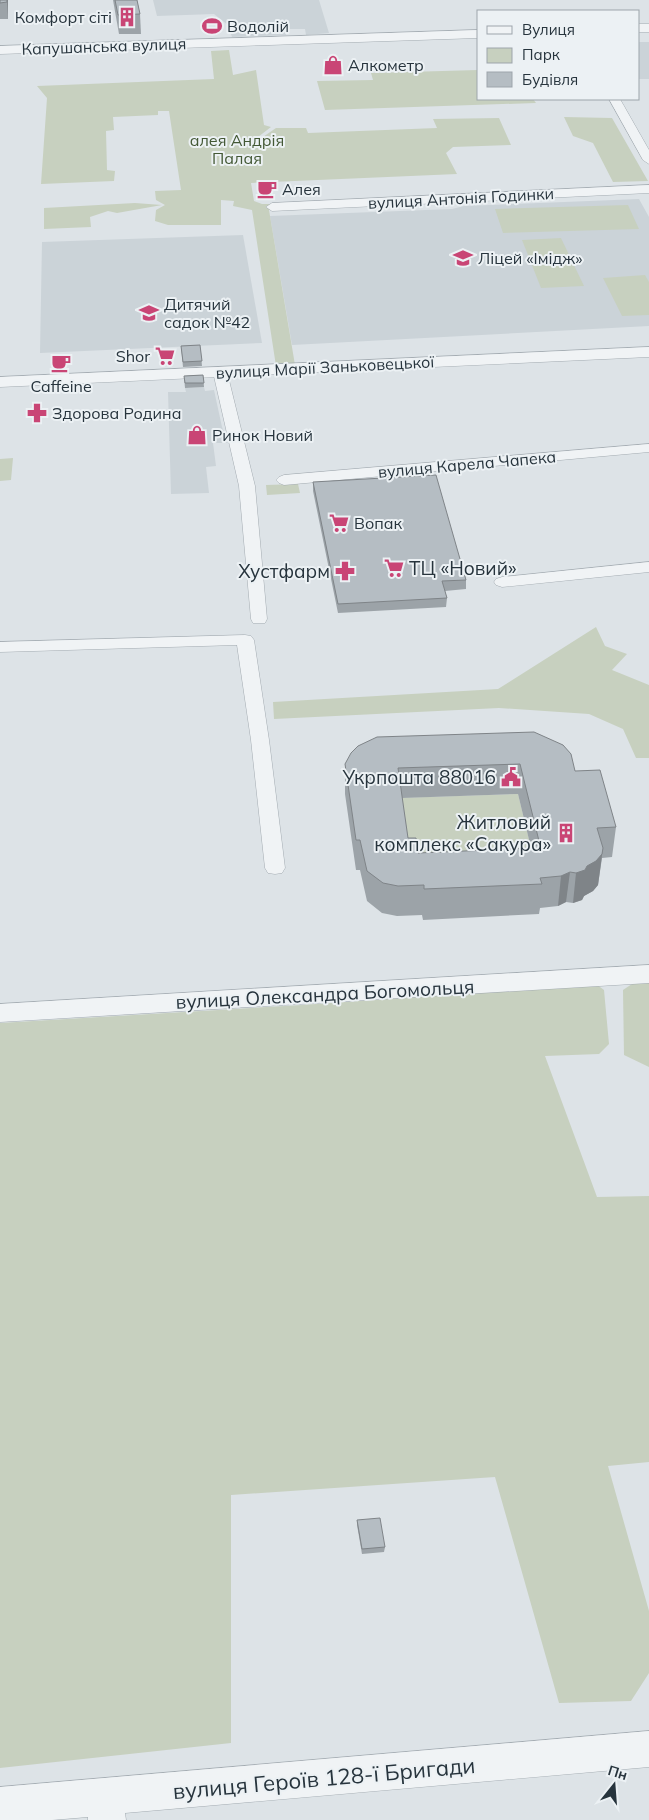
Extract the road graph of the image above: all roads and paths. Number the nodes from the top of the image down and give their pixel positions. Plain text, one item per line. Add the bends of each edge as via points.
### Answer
1 (477, 34) edge
2 (0, 50) edge
3 (615, 100) edge
4 (649, 160) edge
5 (649, 189) edge
6 (272, 206) dead end
7 (649, 352) edge
8 (220, 372) junction
9 (0, 382) edge
10 (649, 448) edge
11 (284, 480) dead end
12 (649, 567) edge
13 (502, 582) dead end
14 (259, 619) dead end
15 (0, 647) edge
16 (275, 868) dead end
17 (649, 974) edge
18 (0, 1013) edge
19 (649, 1749) edge
20 (0, 1806) edge
21 (106, 1808) edge

1 - 2 street, Капушанська вулиця
3 - 4 street
5 - 6 street, вулиця Антонія Годинки
7 - 8 street, вулиця Марії Заньковецької
8 - 9 street, вулиця Марії Заньковецької
8 - 14 street via 247,486
10 - 11 street, вулиця Карела Чапека
12 - 13 street
15 - 16 street via 245,640
17 - 18 street, вулиця Олександра Богомольця
19 - 21 street, вулиця Героїв 128-ї Бригади
20 - 21 street, вулиця Героїв 128-ї Бригади

